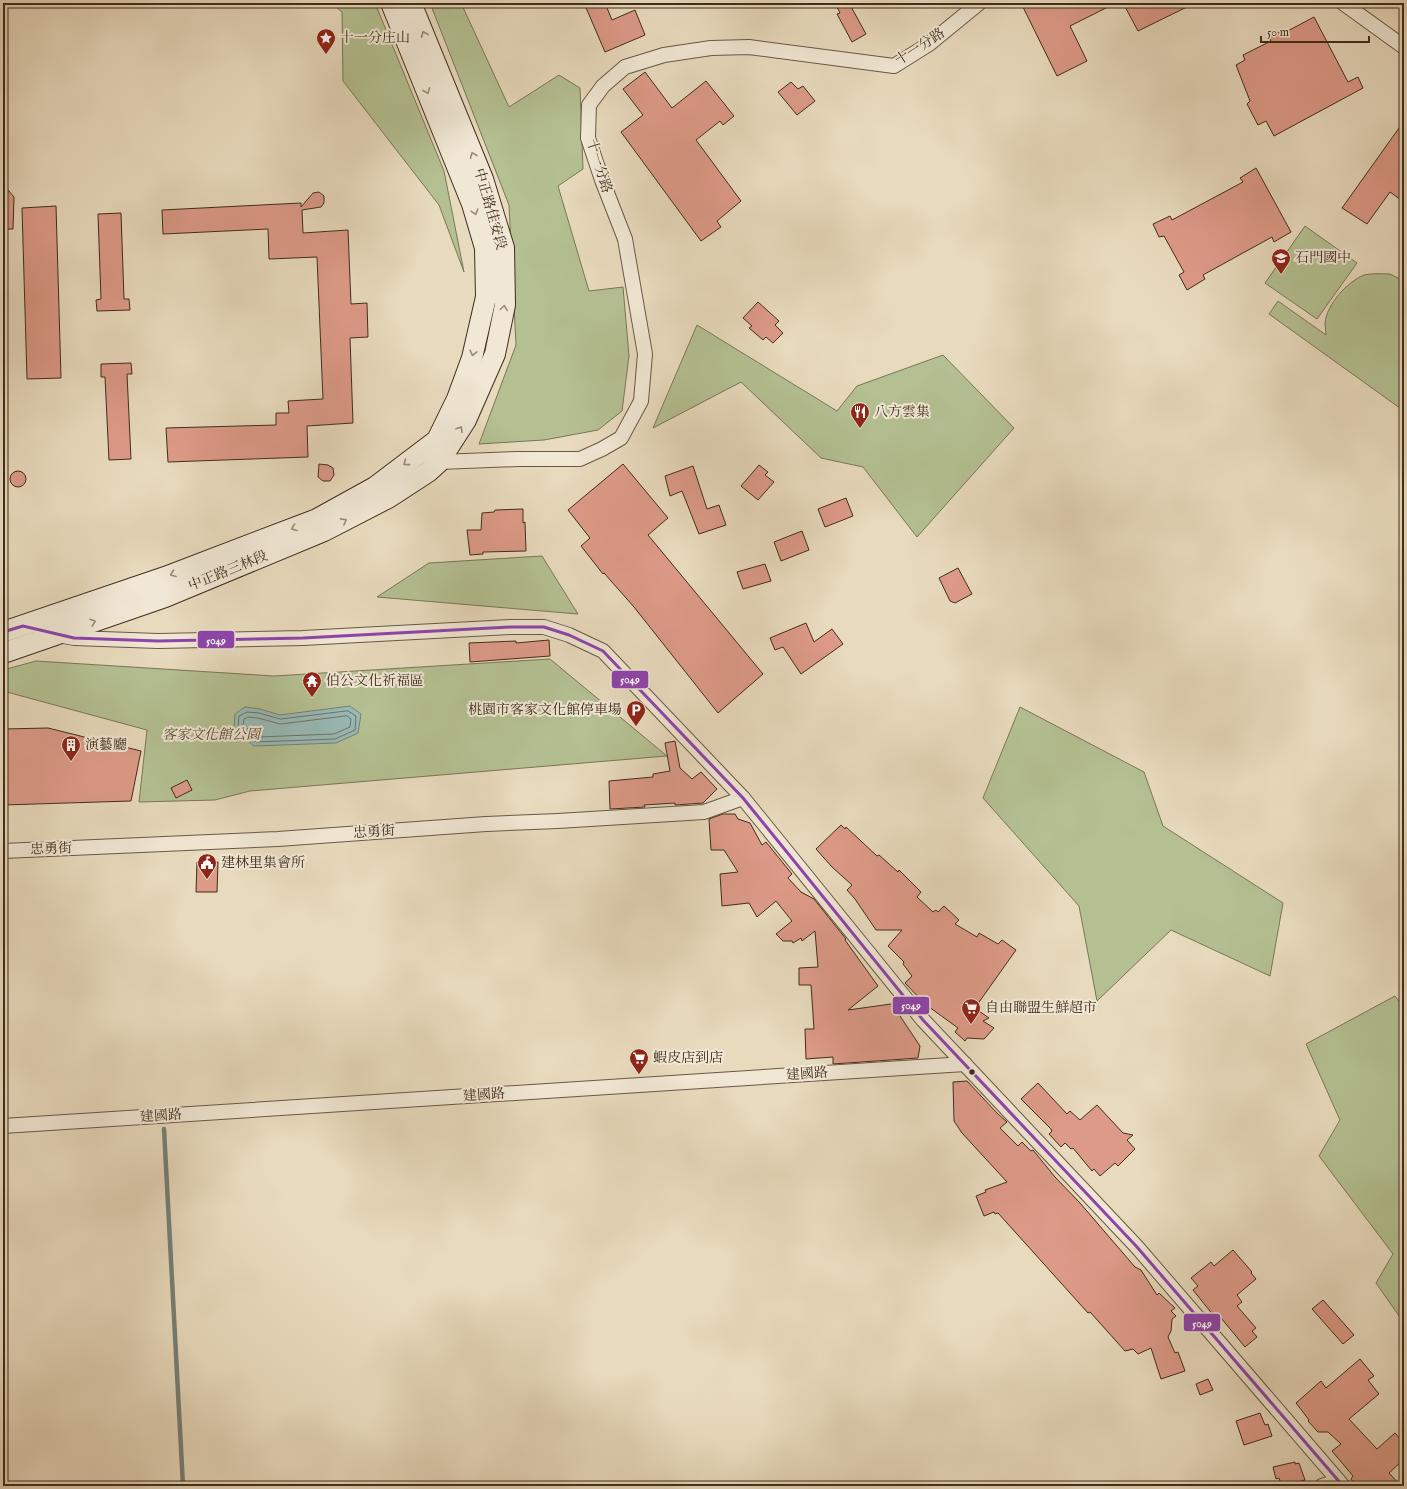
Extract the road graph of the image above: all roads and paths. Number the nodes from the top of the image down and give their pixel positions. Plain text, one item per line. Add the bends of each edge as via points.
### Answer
1 (391, 3) edge
2 (411, 3) edge
3 (979, 3) edge
4 (1343, 3) edge
5 (1404, 47) edge
6 (437, 440) joint
7 (439, 462) junction
8 (23, 626) junction
9 (3, 632) edge
10 (57, 635) junction
11 (3, 653) edge
12 (743, 798) junction
13 (3, 851) edge
14 (965, 1064) junction
15 (3, 1126) edge
16 (1340, 1484) edge
17 (1322, 1486) edge

1 -> 6 main road, 中正路佳安段 via 472,204 485,248 486,297 472,358 457,399
7 -> 2 main road, 中正路佳安段 via 466,420 495,354 505,305 504,248 483,179
3 - 7 street, 十一分路 via 929,44 894,66 749,47 711,48 664,55 625,68 603,86 589,105 588,138 625,239 645,354 641,401 621,438 580,459
4 - 5 street
6 -> 8 main road, 中正路三林段 via 375,487 317,519 165,577
10 -> 7 main road, 中正路三林段 via 165,597 324,531 388,498
8 - 9 main road, 中正路三林段
8 - 10 street
10 - 11 main road, 中正路三林段
10 - 12 street via 158,641 304,638 544,627 603,650
12 - 13 street, 忠勇街 via 704,812 278,839
12 - 14 street via 924,1020
14 - 15 street, 建國路
14 - 16 street via 1137,1247
16 - 17 street

